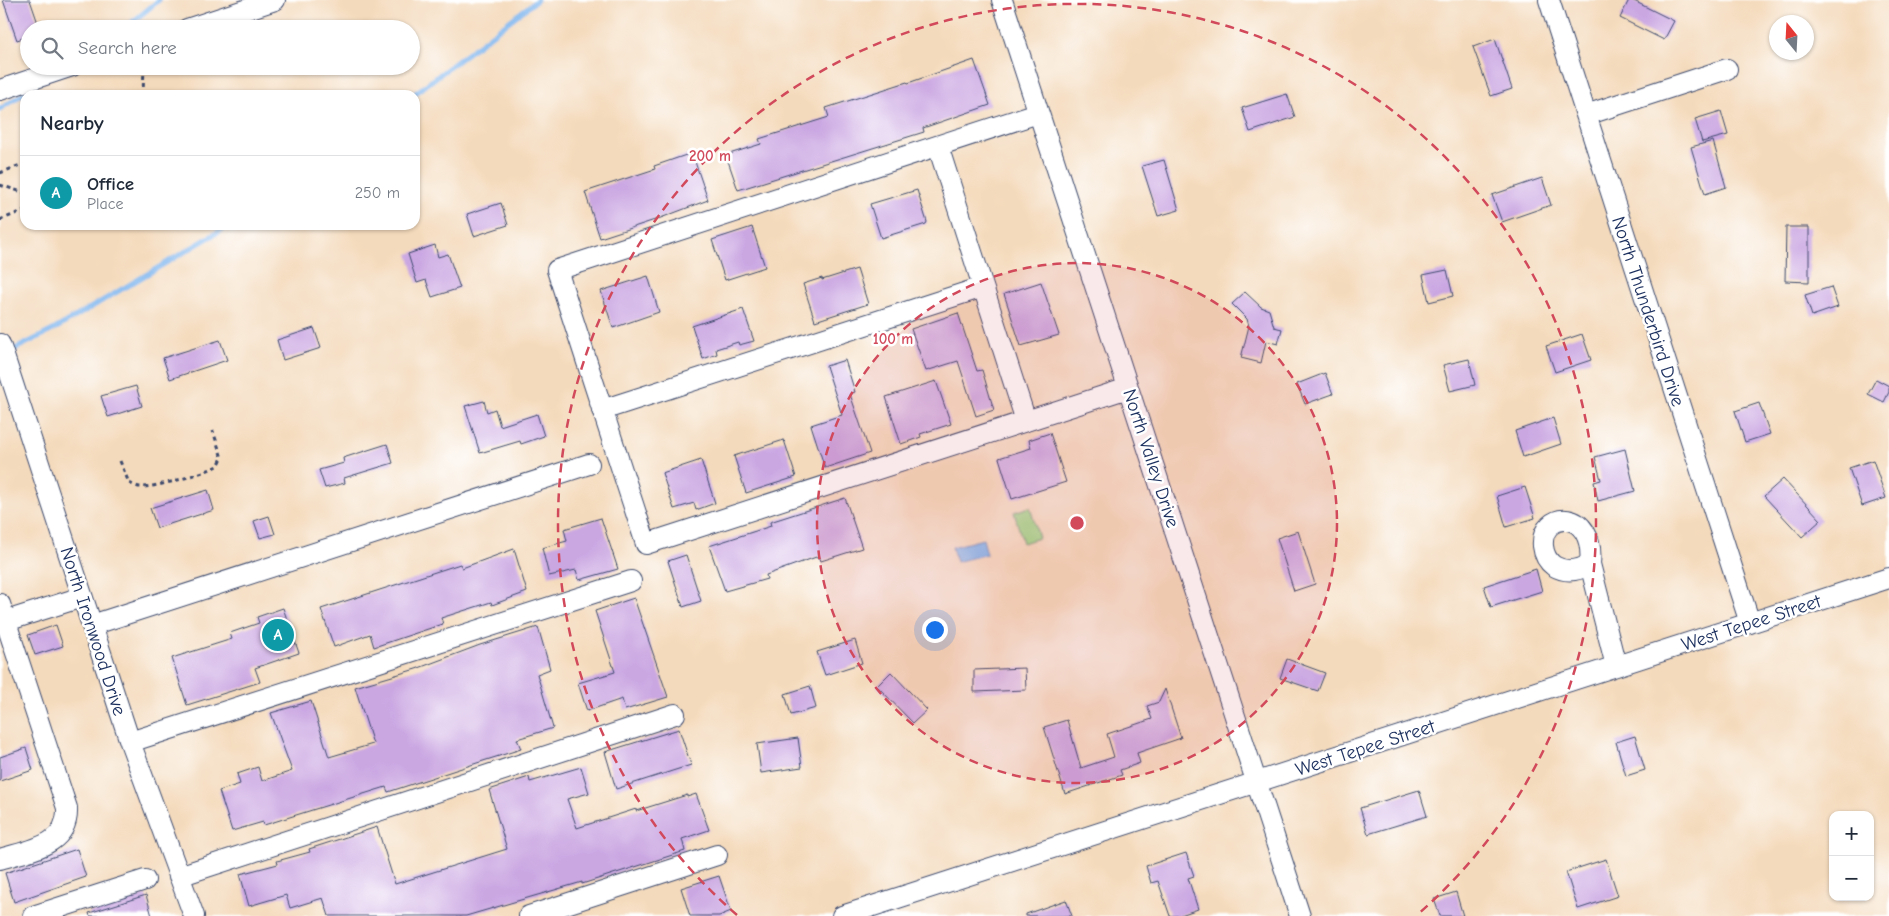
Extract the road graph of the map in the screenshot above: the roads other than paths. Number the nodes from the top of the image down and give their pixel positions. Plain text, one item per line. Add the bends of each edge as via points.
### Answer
1 (275, 0) edge
2 (1002, 0) edge
3 (1548, 0) edge
4 (214, 20) edge
5 (1727, 69) dead end
6 (45, 75) edge
7 (0, 90) edge
8 (1038, 113) junction
9 (1586, 115) junction
10 (938, 146) junction
11 (983, 287) junction
12 (0, 344) edge
13 (1128, 388) junction
14 (602, 410) junction
15 (1026, 421) junction
16 (589, 464) dead end
17 (1590, 564) dead end
18 (1889, 578) edge
19 (631, 581) dead end
20 (82, 596) junction
21 (2, 616) edge
22 (1750, 623) junction
23 (92, 625) junction
24 (1616, 666) junction
25 (675, 714) dead end
26 (130, 742) junction
27 (1257, 782) junction
28 (718, 855) dead end
29 (0, 859) edge
30 (179, 876) junction
31 (145, 880) dead end
32 (33, 916) edge
33 (194, 916) edge
34 (529, 916) edge
35 (842, 916) edge
36 (1300, 916) edge

1 - 4 street
2 - 8 street, North Valley Drive
3 - 9 street, North Thunderbird Drive
5 - 9 street
6 - 7 street
8 - 10 street
8 - 13 street, North Valley Drive
9 - 22 street, North Thunderbird Drive
10 - 11 street
10 - 14 street via 557,270
11 - 14 street
11 - 15 street
12 - 20 street, North Ironwood Drive
13 - 15 street
13 - 27 street, North Valley Drive
14 - 15 street via 646,544
16 - 23 street
17 - 24 street
18 - 22 street, West Tepee Street
19 - 26 street
20 - 21 street
20 - 23 street, North Ironwood Drive
21 - 29 street via 67,808 67,818 64,828 47,844
22 - 24 street, West Tepee Street
23 - 26 street, North Ironwood Drive
24 - 27 street, West Tepee Street
25 - 30 street
26 - 30 street, North Ironwood Drive
27 - 35 street, West Tepee Street
27 - 36 street, North Valley Drive
28 - 34 street
30 - 33 street, North Ironwood Drive
31 - 32 street

